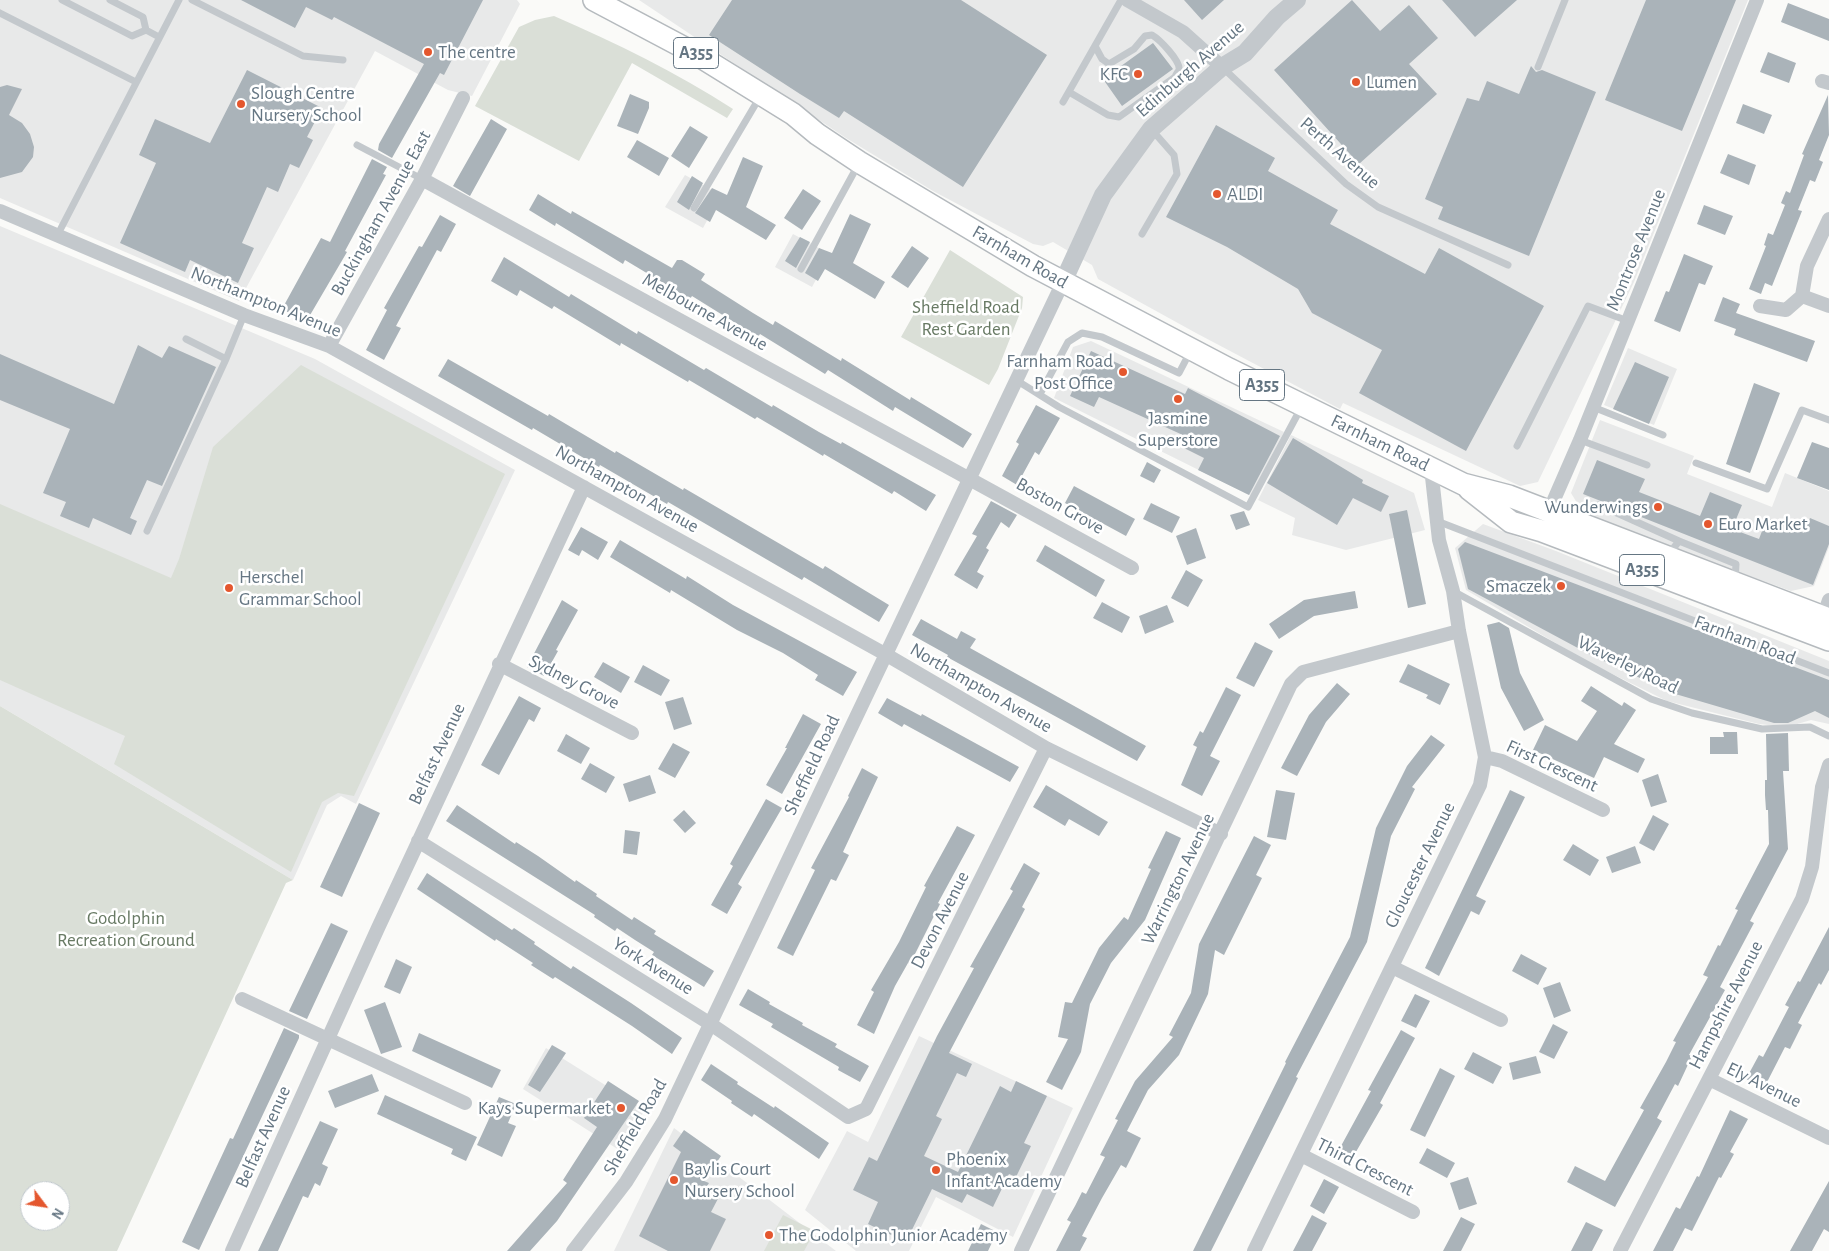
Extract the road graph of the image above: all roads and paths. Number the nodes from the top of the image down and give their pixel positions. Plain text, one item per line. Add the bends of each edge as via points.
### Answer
1 (62, 0) edge
2 (110, 0) edge
3 (179, 0) edge
4 (192, 0) edge
5 (594, 0) edge
6 (1121, 0) edge
7 (1127, 0) edge
8 (1297, 0) edge
9 (1565, 0) edge
10 (1757, 0) edge
11 (0, 13) edge
12 (146, 30) junction
13 (159, 37) junction
14 (1095, 46) junction
15 (343, 60) dead end
16 (1222, 67) junction
17 (1538, 67) dead end
18 (136, 82) junction
19 (1069, 92) junction
20 (761, 95) junction
21 (463, 98) dead end
22 (1063, 102) dead end
23 (1151, 129) junction
24 (357, 145) dead end
25 (860, 162) junction
26 (422, 180) junction
27 (694, 208) dead end
28 (0, 211) edge
29 (1829, 219) edge
30 (1142, 234) dead end
31 (57, 236) junction
32 (1826, 236) edge
33 (1508, 265) dead end
34 (801, 269) dead end
35 (1063, 282) junction
36 (1802, 296) junction
37 (1760, 306) dead end
38 (1829, 306) edge
39 (244, 315) junction
40 (1628, 321) junction
41 (186, 340) dead end
42 (330, 346) junction
43 (1192, 350) junction
44 (226, 359) junction
45 (1015, 380) junction
46 (1040, 394) junction
47 (1302, 405) junction
48 (1593, 408) junction
49 (1829, 420) edge
50 (1663, 435) dead end
51 (1580, 440) junction
52 (1517, 446) dead end
53 (1696, 463) dead end
54 (1647, 465) dead end
55 (1431, 468) junction
56 (970, 478) junction
57 (584, 487) junction
58 (1599, 505) dead end
59 (1436, 521) junction
60 (1545, 522) junction
61 (147, 531) dead end
62 (1667, 562) junction
63 (1132, 568) dead end
64 (1454, 591) junction
65 (1825, 622) edge
66 (1459, 631) junction
67 (886, 654) junction
68 (499, 664) junction
69 (1829, 673) edge
70 (632, 732) dead end
71 (1829, 736) edge
72 (1046, 748) junction
73 (1485, 757) junction
74 (1829, 765) edge
75 (1603, 810) dead end
76 (1221, 834) junction
77 (418, 841) junction
78 (1392, 967) junction
79 (242, 998) dead end
80 (1501, 1020) dead end
81 (710, 1023) junction
82 (328, 1038) junction
83 (1709, 1079) junction
84 (465, 1103) dead end
85 (866, 1109) joint
86 (1829, 1138) edge
87 (1301, 1155) junction
88 (1413, 1212) dead end
89 (232, 1251) edge
90 (573, 1251) edge
91 (1021, 1251) edge
92 (1254, 1251) edge
93 (1620, 1251) edge

1 - 12 lane via 132,36
2 - 12 lane via 143,17
3 - 13 lane
4 - 15 lane via 303,56
5 - 20 main road, Farnham Road / A355 via 696,54
6 - 14 lane
7 - 16 street via 1183,32
8 - 16 street, Edinburgh Avenue via 1245,53
9 - 17 lane
10 - 40 street, Montrose Avenue
11 - 18 lane
12 - 13 lane
13 - 18 lane
14 - 19 lane
14 - 19 lane via 1109,64 1134,49 1145,36 1152,35 1160,39 1179,69 1175,77 1119,116 1108,115
16 - 23 street, Edinburgh Avenue
16 - 33 lane, Perth Avenue via 1346,184 1378,207
18 - 31 lane
19 - 22 lane
20 - 25 main road, Farnham Road / A355
20 - 27 lane
21 - 26 street, Buckingham Avenue East
23 - 30 lane via 1174,155 1177,174
23 - 35 street, Edinburgh Avenue via 1103,195
24 - 26 lane
25 - 34 lane
25 - 35 main road, Farnham Road / A355
26 - 42 street, Buckingham Avenue East
26 - 56 street, Melbourne Avenue
28 - 31 street, Northampton Avenue
29 - 32 street
31 - 39 street, Northampton Avenue
32 - 36 street via 1807,266
35 - 43 main road, Farnham Road / A355
35 - 45 street, Sheffield Road
36 - 37 street via 1786,310
36 - 38 street
39 - 42 street, Northampton Avenue
39 - 44 lane
40 - 48 street, Montrose Avenue
40 - 52 lane via 1588,306
41 - 44 lane
42 - 57 street, Northampton Avenue
43 - 46 lane via 1179,372 1102,337 1082,333 1068,342
43 - 47 main road, Farnham Road / A355
44 - 61 lane
45 - 46 lane
45 - 56 street, Sheffield Road
46 - 47 lane via 1248,507
47 - 55 main road, Farnham Road / A355
48 - 50 lane
48 - 51 street, Montrose Avenue
49 - 53 lane via 1802,410 1767,489
51 - 54 lane
51 - 60 street, Montrose Avenue
55 - 59 street, Gloucester Avenue
55 - 60 main road, Farnham Road / A355 via 1463,484 1509,496
56 - 63 street, Boston Grove
56 - 67 street, Sheffield Road
57 - 67 street, Northampton Avenue
57 - 68 street, Belfast Avenue
58 - 62 lane, Farnham Road
59 - 64 street, Gloucester Avenue
59 - 69 lane, Farnham Road / A355
60 - 62 main road, Farnham Road / A355
62 - 65 main road, Farnham Road / A355
62 - 65 main road, Farnham Road / A355 via 1735,582
64 - 66 street, Gloucester Avenue
64 - 71 lane, Waverley Road via 1651,698 1692,713 1762,729 1810,727
66 - 73 street, Gloucester Avenue
66 - 76 street, Warrington Avenue via 1303,672 1290,684
67 - 72 street, Northampton Avenue
67 - 81 street, Sheffield Road
68 - 70 street, Sydney Grove
68 - 77 street, Belfast Avenue
72 - 76 street, Northampton Avenue
72 - 85 street, Devon Avenue
73 - 75 street, First Crescent via 1502,761
73 - 78 street, Gloucester Avenue via 1480,785
74 - 83 street, Hampshire Avenue via 1822,787 1812,866 1802,899
76 - 91 street, Warrington Avenue
77 - 81 street, York Avenue
77 - 82 street, Belfast Avenue
78 - 80 street
78 - 87 street, Gloucester Avenue
79 - 82 street
81 - 85 street, York Avenue via 848,1116
81 - 90 street, Sheffield Road via 665,1118 626,1182
82 - 84 street
82 - 89 street, Belfast Avenue
83 - 86 street, Ely Avenue
83 - 93 street, Hampshire Avenue
87 - 88 street, Third Crescent
87 - 92 street, Gloucester Avenue

